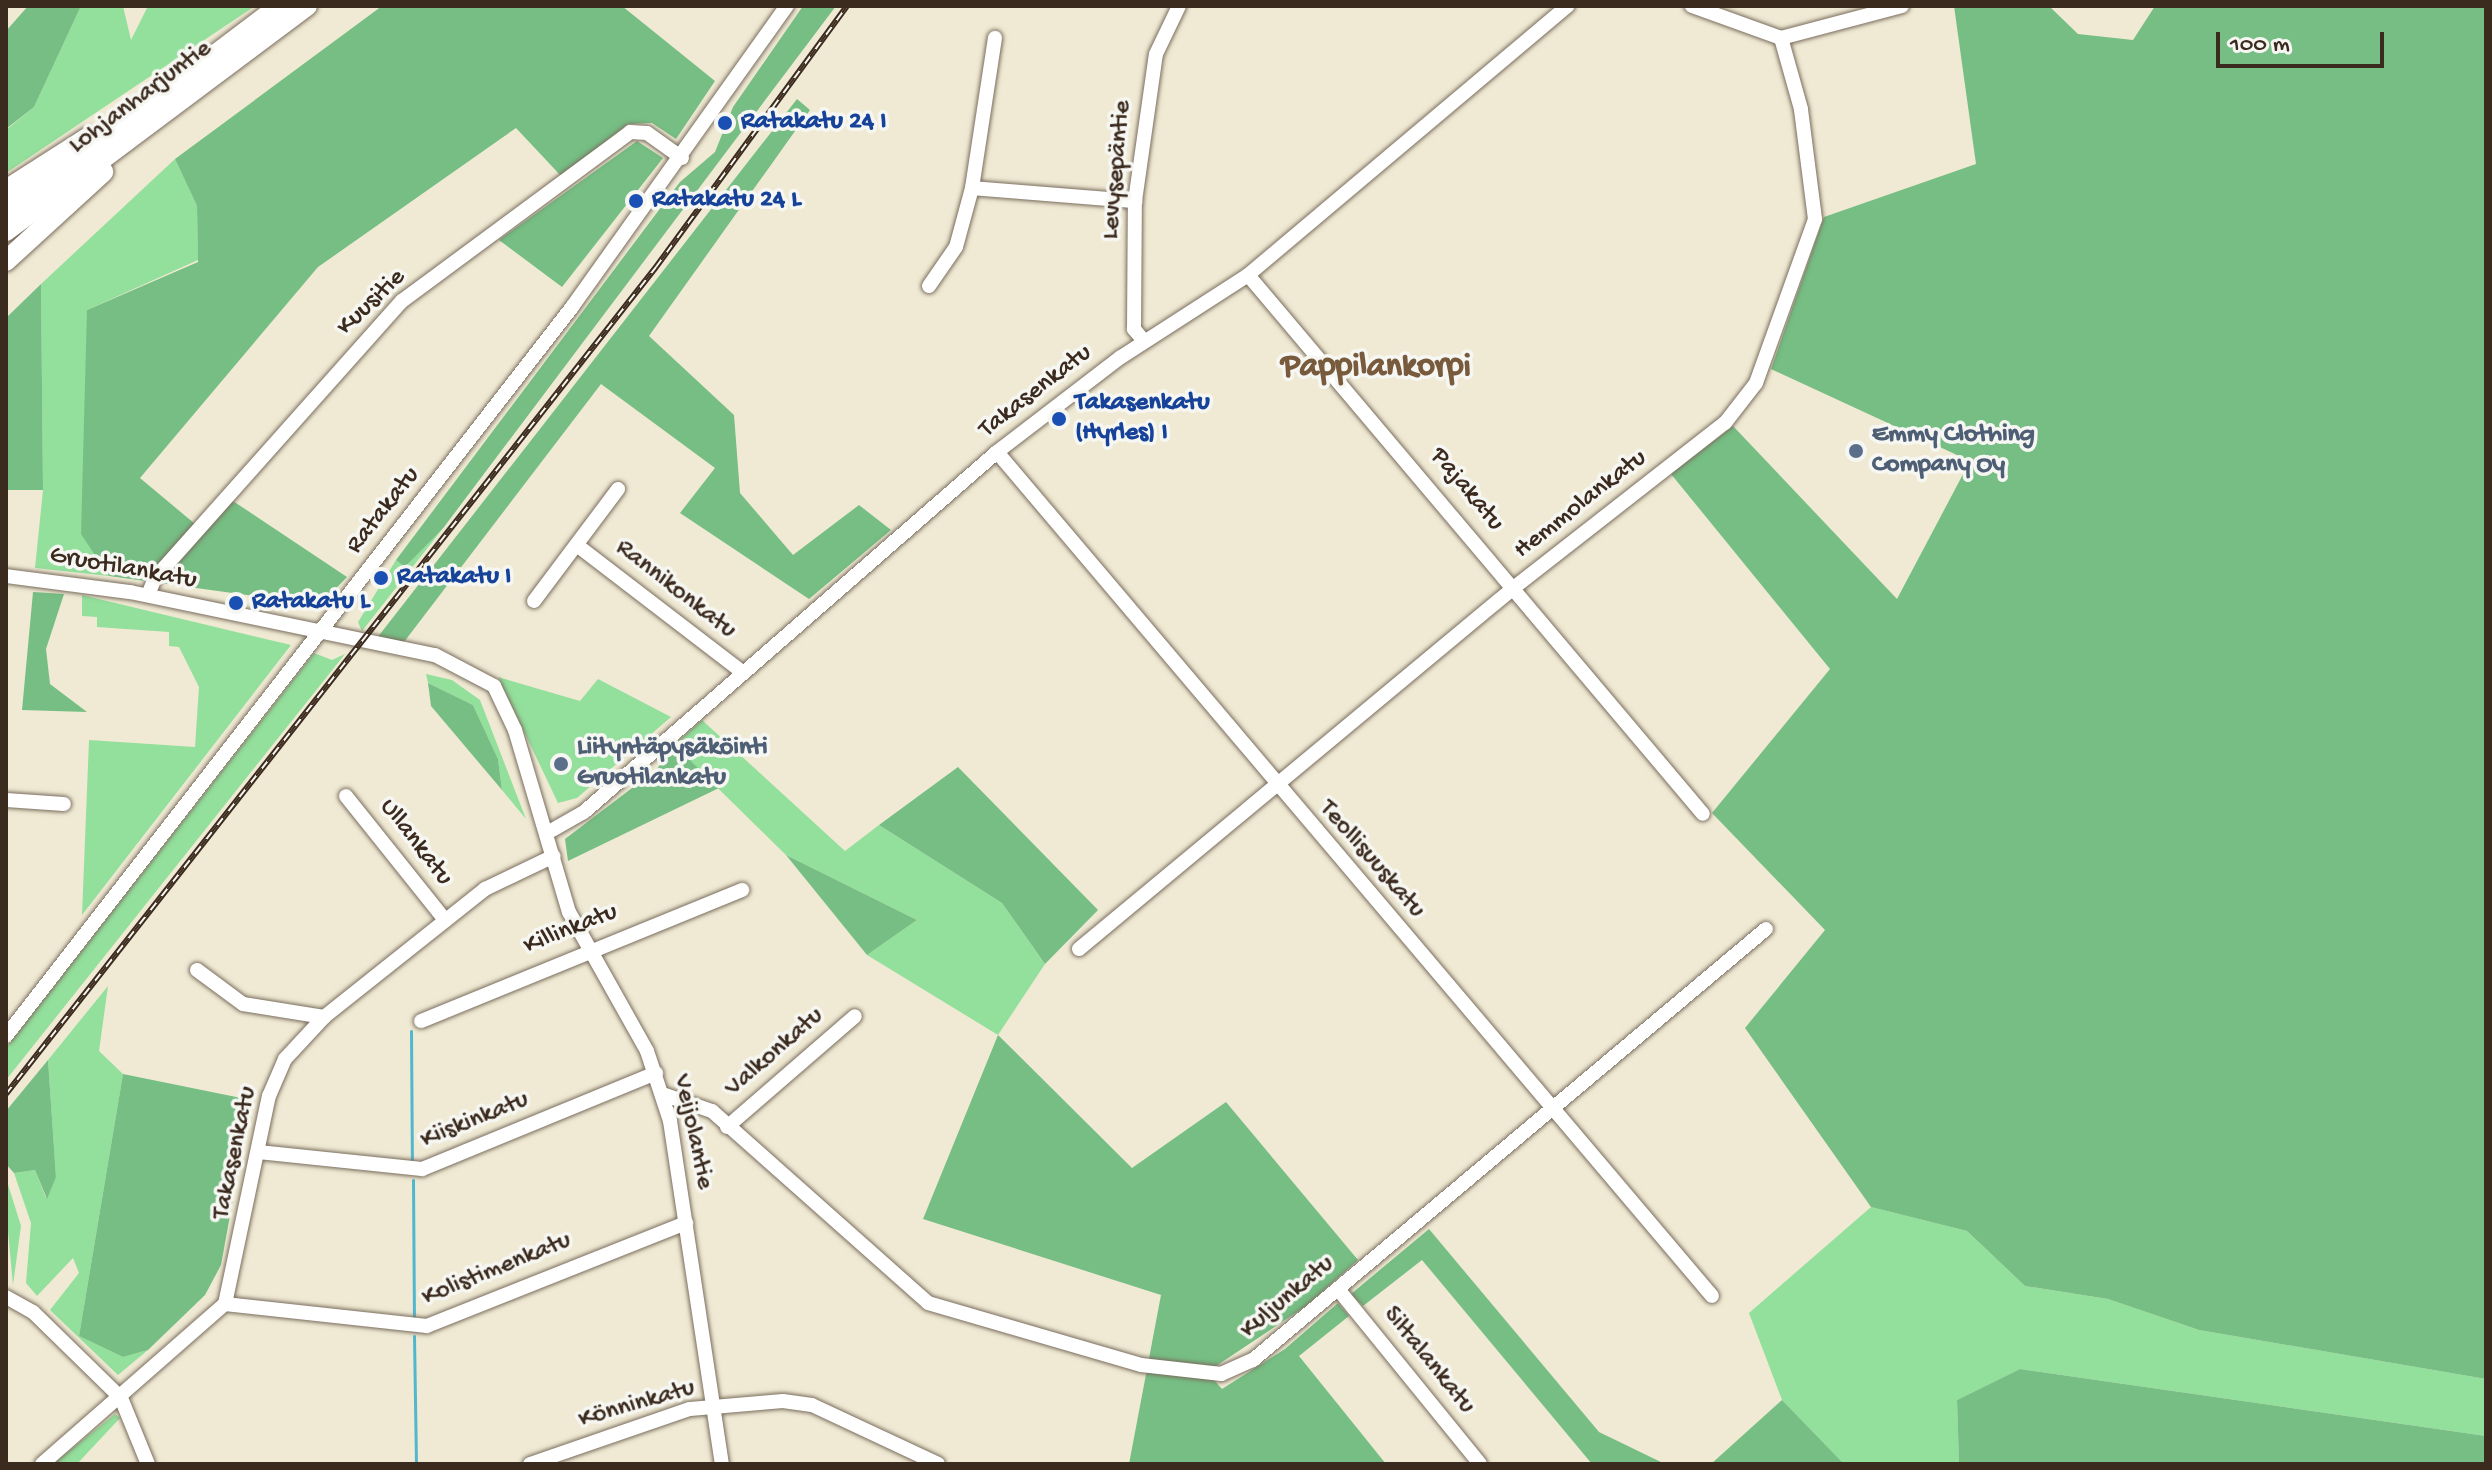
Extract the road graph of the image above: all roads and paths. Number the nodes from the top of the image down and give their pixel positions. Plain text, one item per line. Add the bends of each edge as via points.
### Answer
1 (280, 6) edge
2 (307, 6) edge
3 (787, 6) edge
4 (1568, 6) edge
5 (1692, 6) edge
6 (1902, 6) edge
7 (1174, 7) edge
8 (995, 38) dead end
9 (1781, 38) junction
10 (170, 98) junction
11 (682, 158) junction
12 (972, 188) junction
13 (6, 190) edge
14 (1135, 201) junction
15 (6, 213) edge
16 (6, 231) edge
17 (6, 261) edge
18 (1248, 275) junction
19 (929, 286) dead end
20 (1144, 341) junction
21 (997, 452) junction
22 (618, 489) dead end
23 (578, 546) junction
24 (6, 576) edge
25 (1516, 586) junction
26 (148, 595) junction
27 (534, 601) dead end
28 (320, 632) junction
29 (742, 672) junction
30 (1273, 784) junction
31 (346, 796) dead end
32 (6, 800) edge
33 (64, 804) dead end
34 (1703, 814) dead end
35 (547, 833) junction
36 (554, 856) junction
37 (742, 890) dead end
38 (445, 920) junction
39 (1766, 929) dead end
40 (585, 949) junction
41 (1079, 949) dead end
42 (197, 970) dead end
43 (855, 1016) dead end
44 (324, 1017) junction
45 (421, 1021) dead end
46 (6, 1036) edge
47 (656, 1073) junction
48 (662, 1094) junction
49 (1547, 1108) junction
50 (727, 1127) junction
51 (258, 1152) junction
52 (686, 1223) junction
53 (1338, 1289) junction
54 (1712, 1296) dead end
55 (13, 1299) edge
56 (225, 1304) junction
57 (121, 1398) junction
58 (715, 1408) junction
59 (42, 1464) edge
60 (148, 1464) edge
61 (530, 1464) edge
62 (722, 1464) edge
63 (938, 1464) edge
64 (1480, 1464) edge

1 - 10 highway, Lohjanharjuntie
2 - 10 highway, Lohjanharjuntie
3 - 11 street, Ratakatu
4 - 18 street, Takasenkatu
5 - 9 street
6 - 9 street
7 - 14 street, Levysepäntie via 1156,54
8 - 12 street
9 - 25 street, Hemmolankatu via 1801,109 1815,219 1756,383 1725,423
10 - 13 highway
10 - 15 highway, Lohjanharjuntie
10 - 16 highway, Lohjanharjuntie
10 - 17 highway
11 - 26 street, Kuusitie via 647,133 630,132 402,301 155,578
11 - 28 street, Ratakatu
12 - 14 street
12 - 19 street via 956,247
14 - 20 street, Levysepäntie via 1134,329
18 - 20 street, Takasenkatu via 1192,317
18 - 25 street, Pajakatu
20 - 21 street, Takasenkatu
21 - 29 street, Takasenkatu
21 - 30 street, Teollisuuskatu
22 - 23 street, Rannikonkatu
23 - 27 street, Rannikonkatu
23 - 29 street, Rannikonkatu
24 - 26 street, Gruotilankatu
25 - 30 street, Hemmolankatu
25 - 34 street, Pajakatu
26 - 28 street, Gruotilankatu
28 - 35 street, Gruotilankatu via 435,655 482,675 504,700
28 - 46 street, Ratakatu
29 - 35 street, Takasenkatu via 584,812
30 - 41 street, Hemmolankatu
30 - 49 street, Teollisuuskatu
31 - 38 street, Ullankatu
32 - 33 street
35 - 36 street, Veijolantie
36 - 38 street, Takasenkatu via 519,868
36 - 40 street, Veijolantie
37 - 40 street, Killinkatu
38 - 44 street, Takasenkatu
39 - 49 street, Kuljunkatu
40 - 45 street, Killinkatu
40 - 47 street, Veijolantie
42 - 44 street via 243,1004
43 - 50 street, Valkonkatu
44 - 51 street, Takasenkatu via 285,1059
47 - 48 street, Veijolantie
47 - 51 street, Kiiskinkatu via 422,1169
48 - 50 street, Kuljunkatu via 698,1101
48 - 52 street, Veijolantie
49 - 53 street, Kuljunkatu
49 - 54 street, Teollisuuskatu
50 - 53 street, Kuljunkatu via 928,1303 968,1320 1141,1365 1221,1374 1253,1360
51 - 56 street, Takasenkatu
52 - 56 street, Kolistimenkatu via 427,1326
52 - 58 street, Veijolantie
53 - 64 street, Siltalankatu
55 - 57 street
56 - 57 street
57 - 59 street
57 - 60 street
58 - 61 street, Könninkatu via 690,1409
58 - 62 street, Veijolantie
58 - 63 street, Könninkatu via 799,1401

